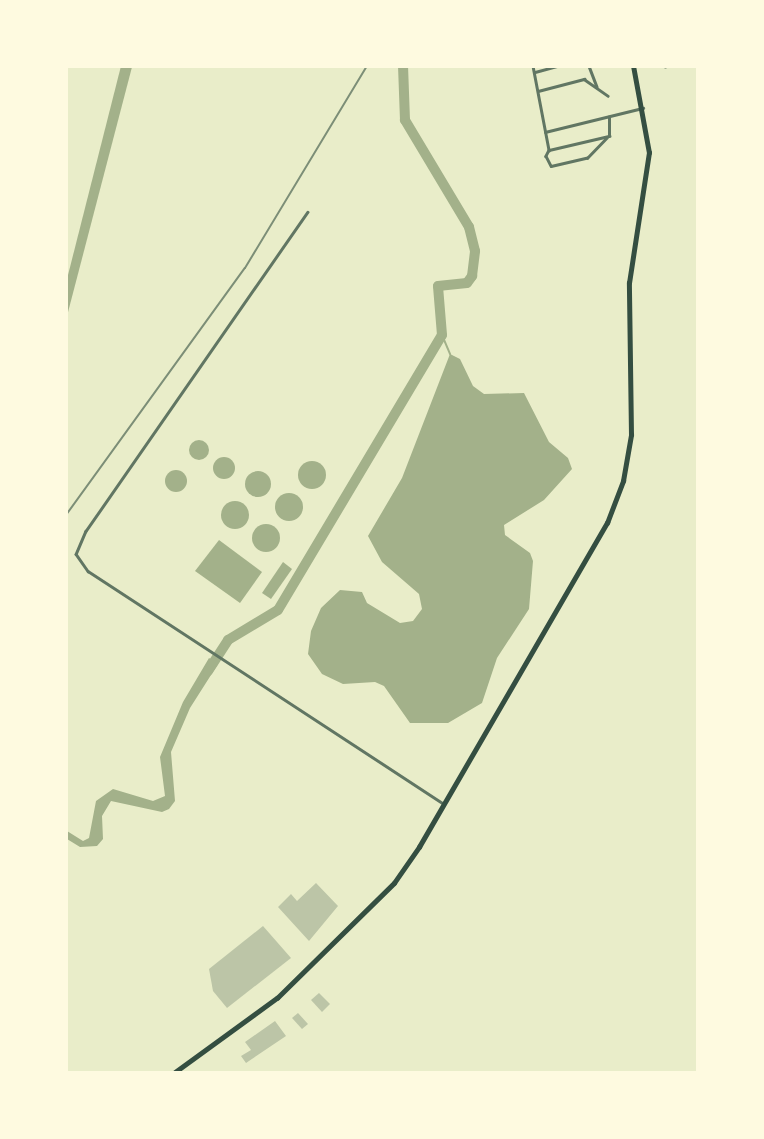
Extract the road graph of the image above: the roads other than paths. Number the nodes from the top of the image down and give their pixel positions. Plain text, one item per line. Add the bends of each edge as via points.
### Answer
1 (533, 66) edge
2 (558, 66) edge
3 (589, 66) edge
4 (633, 66) edge
5 (535, 72) junction
6 (598, 89) junction
7 (536, 91) junction
8 (608, 96) dead end
9 (643, 108) junction
10 (610, 117) junction
11 (545, 132) junction
12 (608, 136) junction
13 (550, 150) junction
14 (308, 212) dead end
15 (444, 804) junction
16 (175, 1073) edge

1 - 5 street
2 - 5 street
3 - 6 street
4 - 9 main road
5 - 7 street
6 - 7 street via 584,79
6 - 8 street
7 - 11 street
9 - 10 street
9 - 15 main road via 648,164 628,303 631,435 623,481 607,523
10 - 11 street
10 - 12 street
11 - 13 street
12 - 13 street
12 - 13 street via 587,158 551,166 546,156
14 - 15 street via 78,546 78,560
15 - 16 main road via 407,866 374,906 277,998

